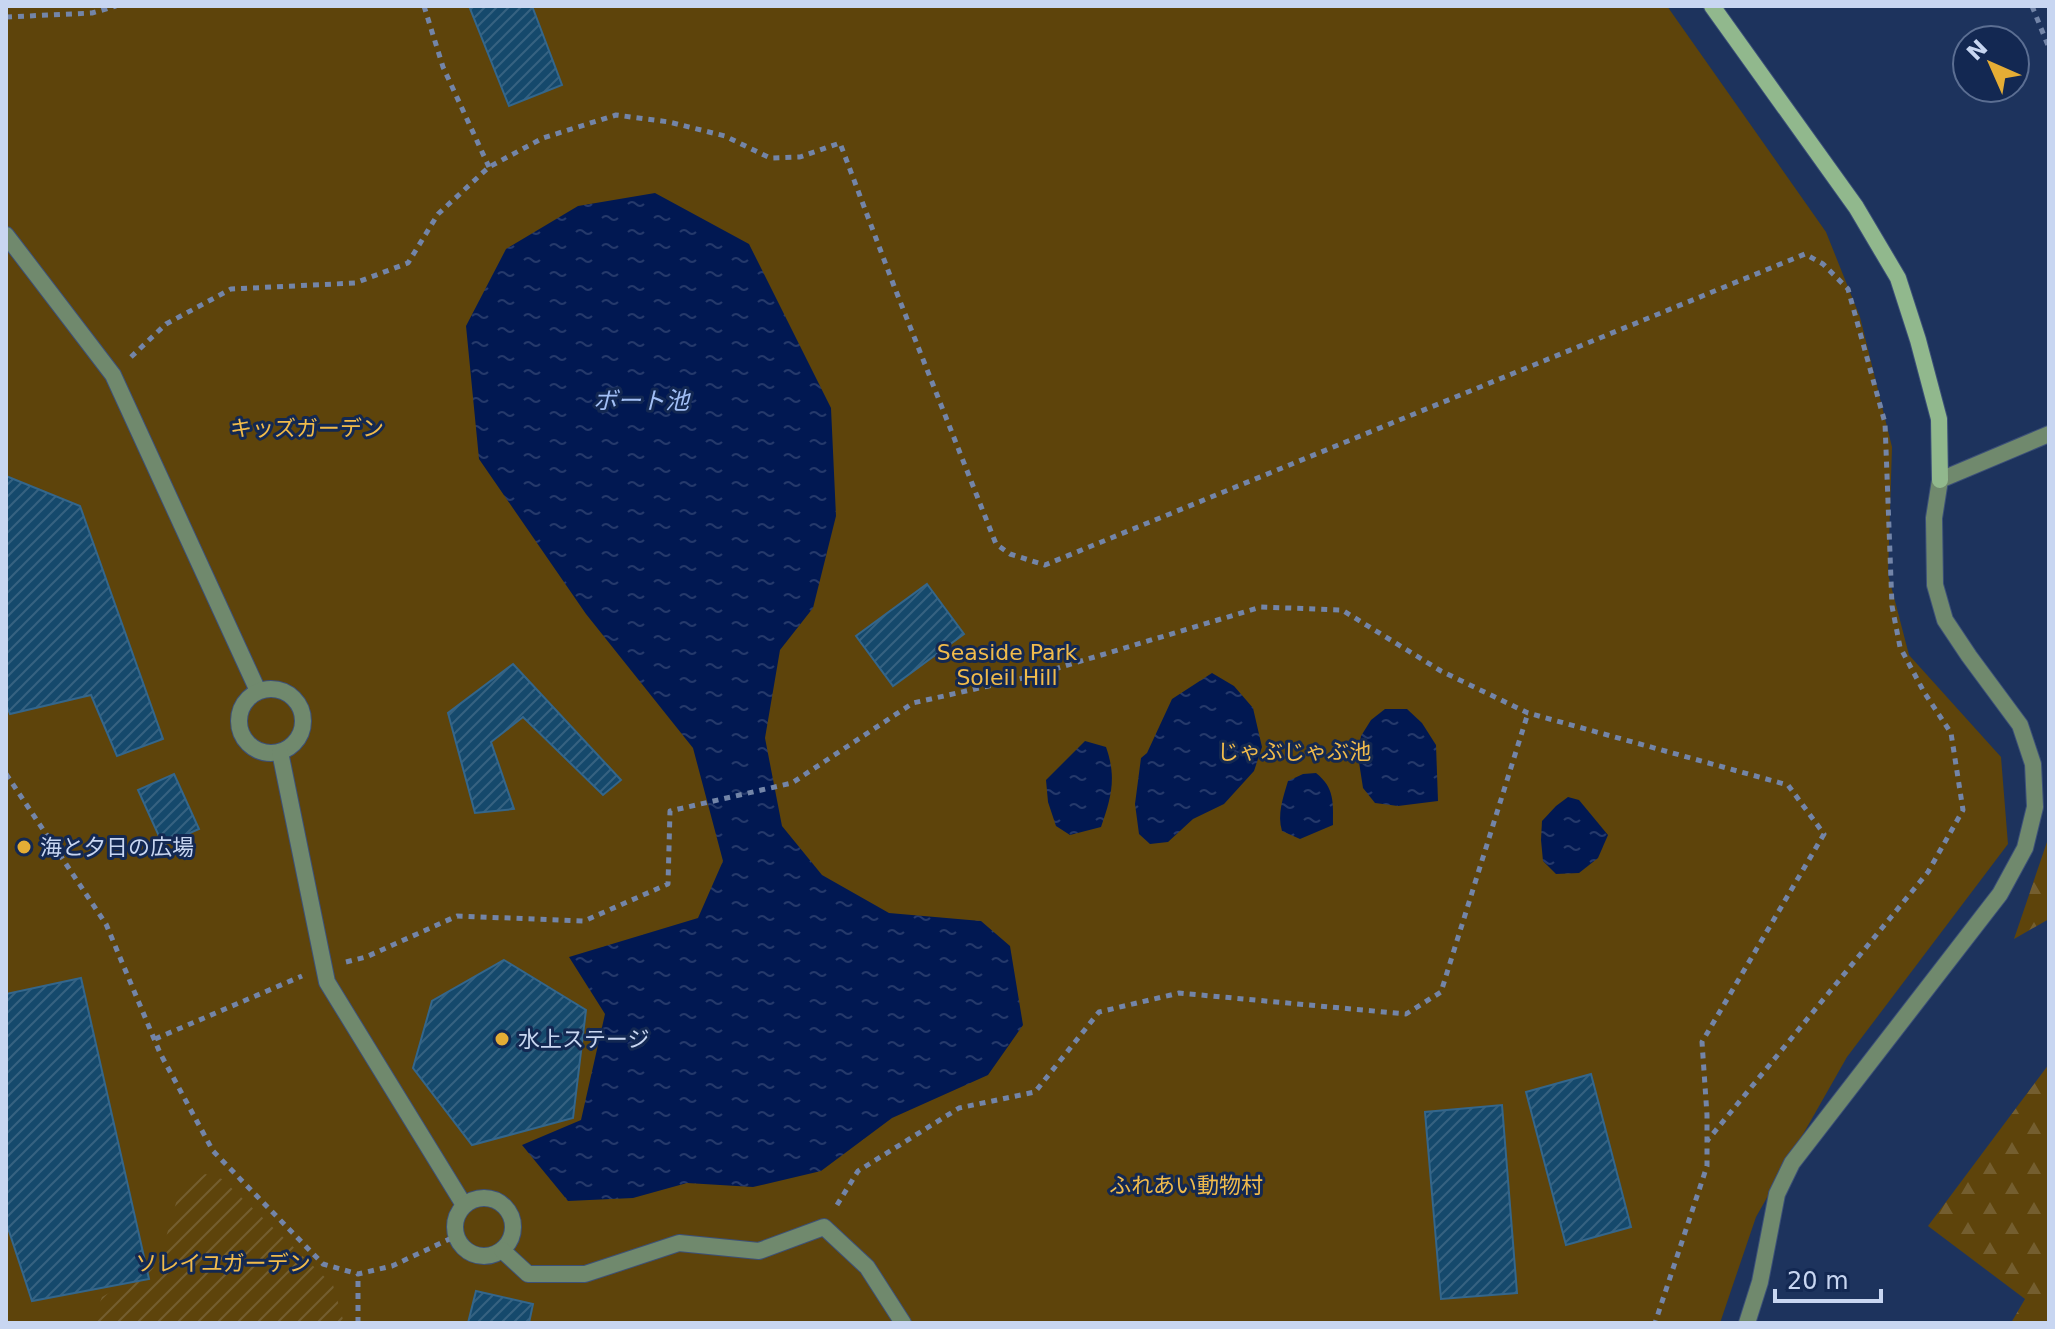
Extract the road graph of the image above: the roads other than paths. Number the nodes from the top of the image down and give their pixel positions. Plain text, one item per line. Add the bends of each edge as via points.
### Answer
1 (1712, 6) edge
2 (6, 235) edge
3 (2049, 434) edge
4 (1940, 480) junction
5 (258, 691) junction
6 (280, 752) junction
7 (464, 1205) junction
8 (502, 1250) junction
9 (903, 1323) edge
10 (1747, 1323) edge

1 - 4 street via 1856,207 1898,278 1939,419
2 - 5 street via 113,375
3 - 4 street
4 - 10 street via 1934,518 1935,585 1945,620 2020,725 2033,764 2035,807 2025,848 2000,894 1792,1163 1777,1194
5 - 6 street via 241,708 240,732 256,750
5 - 6 street via 281,689 292,695 303,715 299,738
6 - 7 street via 327,982
7 - 8 street via 455,1225 462,1246 481,1256
7 - 8 street via 487,1198 508,1211 512,1231
8 - 9 street via 528,1274 585,1274 679,1243 759,1251 824,1227 867,1267

